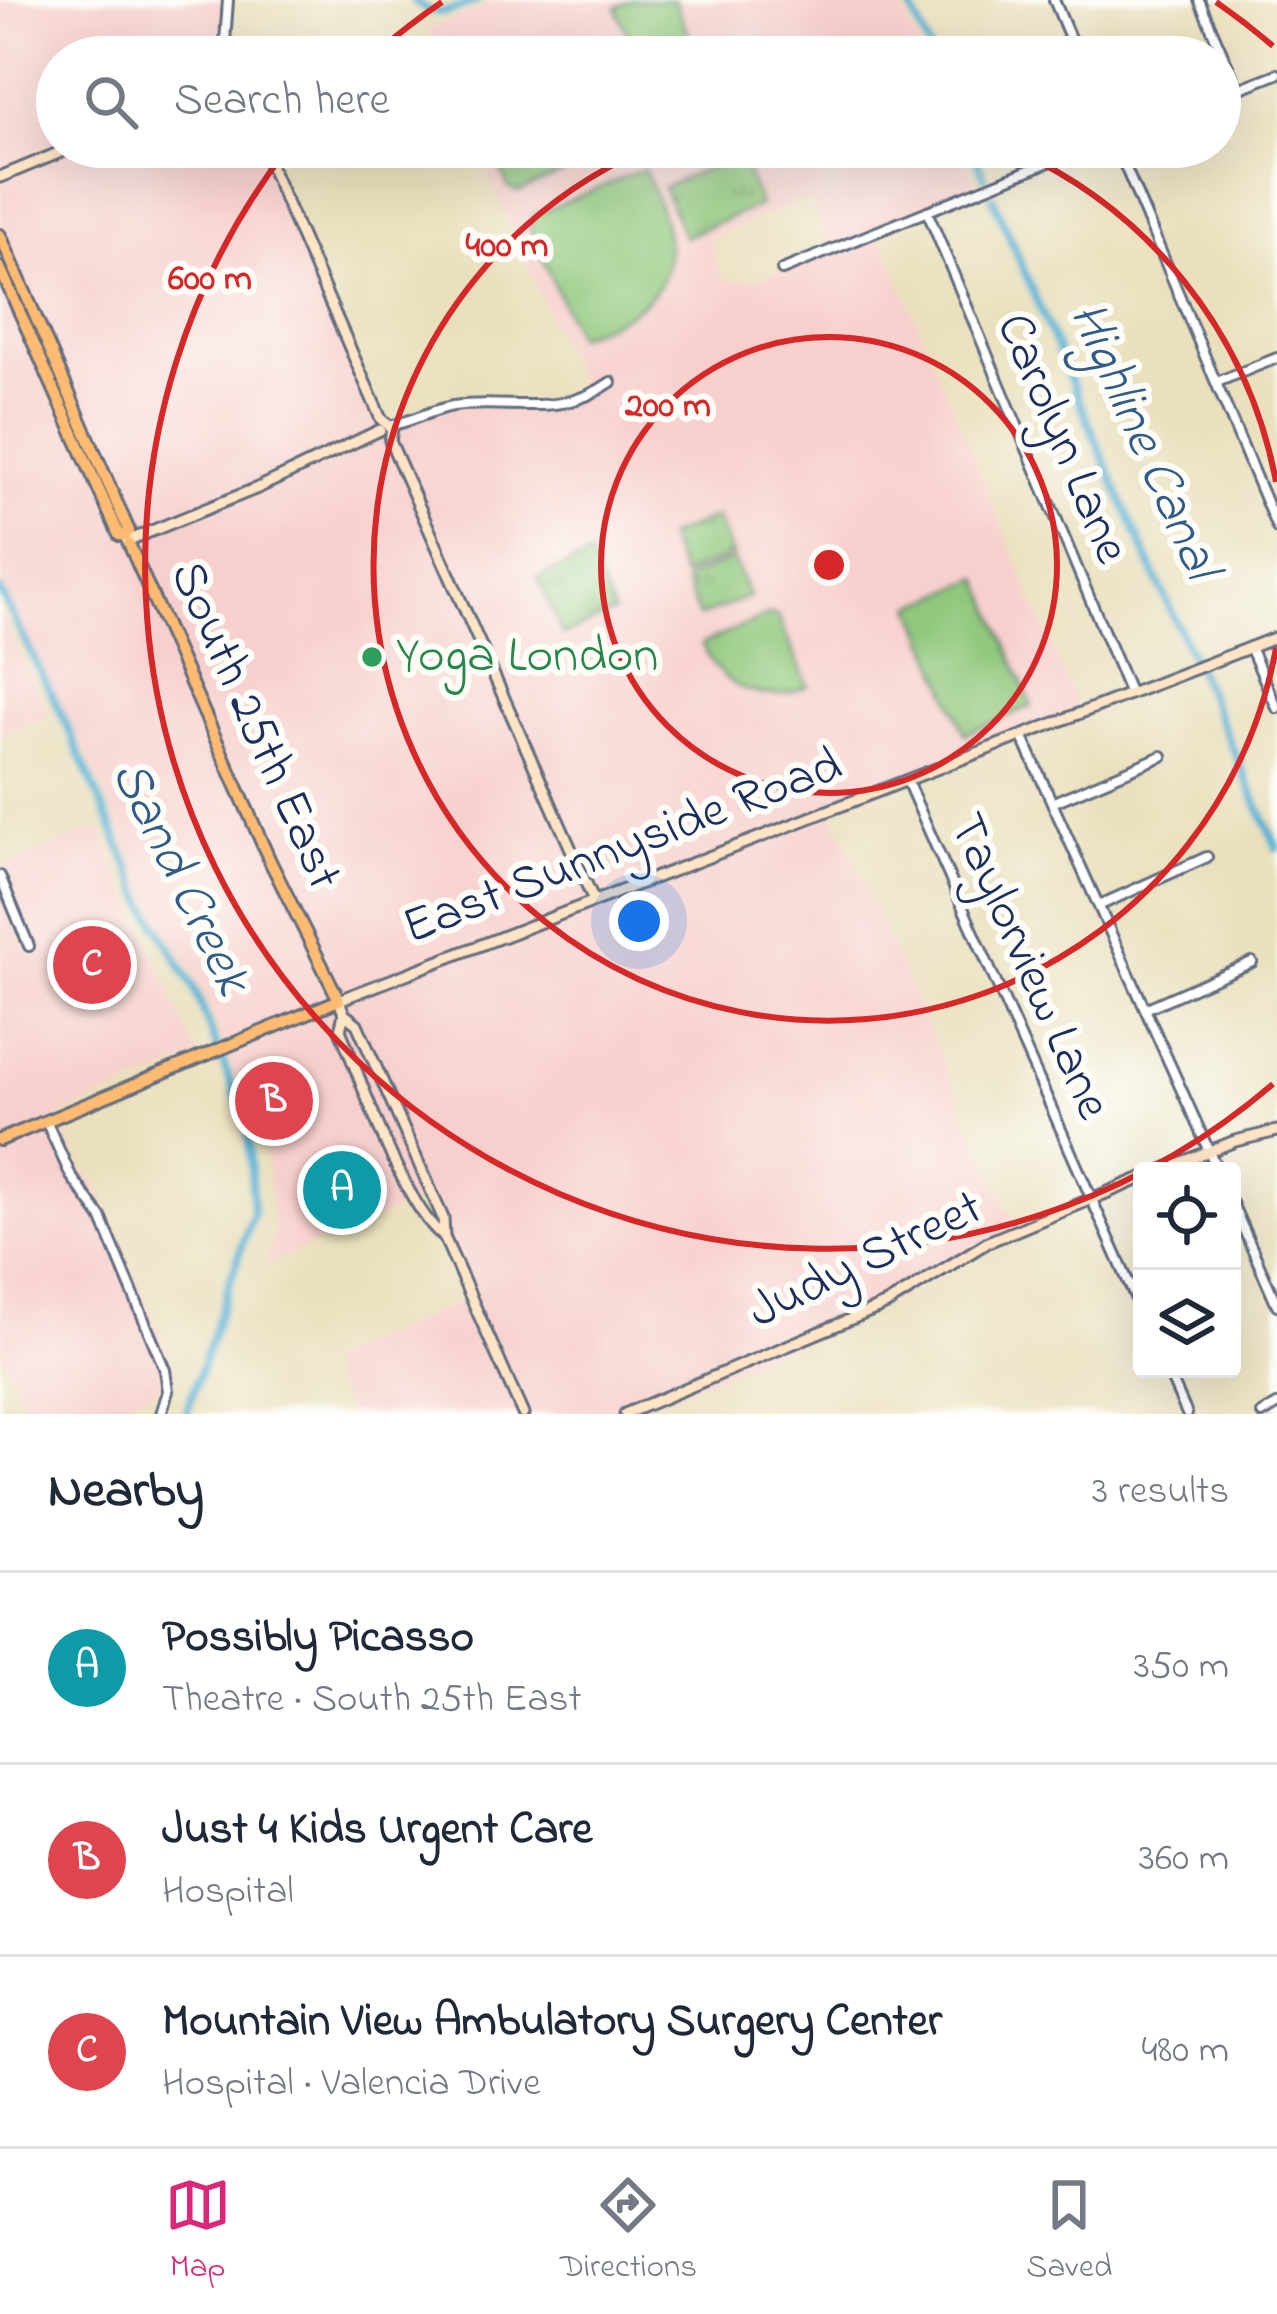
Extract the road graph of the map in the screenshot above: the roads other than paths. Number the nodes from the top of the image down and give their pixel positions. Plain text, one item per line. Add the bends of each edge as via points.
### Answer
1 (228, 0) edge
2 (1054, 0) edge
3 (1198, 0) edge
4 (225, 36) edge
5 (1069, 36) edge
6 (1214, 36) edge
7 (1277, 74) edge
8 (1241, 88) edge
9 (36, 162) edge
10 (271, 168) edge
11 (1034, 168) edge
12 (1126, 168) edge
13 (0, 176) edge
14 (927, 211) junction
15 (1, 239) edge
16 (0, 268) edge
17 (782, 271) dead end
18 (1277, 358) edge
19 (52, 370) junction
20 (611, 382) dead end
21 (1217, 382) junction
22 (386, 431) junction
23 (1277, 528) edge
24 (127, 540) junction
25 (1277, 637) edge
26 (1250, 647) junction
27 (1130, 694) junction
28 (1277, 708) edge
29 (1022, 736) junction
30 (1162, 756) dead end
31 (907, 781) junction
32 (1054, 802) junction
33 (1208, 857) dead end
34 (0, 876) edge
35 (594, 901) junction
36 (1100, 905) junction
37 (29, 946) dead end
38 (1252, 962) dead end
39 (339, 1000) junction
40 (1145, 1009) junction
41 (344, 1014) junction
42 (46, 1121) junction
43 (1277, 1131) edge
44 (0, 1140) edge
45 (1209, 1152) junction
46 (1183, 1162) edge
47 (1214, 1162) edge
48 (1133, 1182) edge
49 (1091, 1198) junction
50 (1241, 1223) edge
51 (444, 1237) junction
52 (1133, 1293) edge
53 (1277, 1305) edge
54 (1171, 1378) edge
55 (1277, 1405) edge
56 (160, 1414) edge
57 (523, 1414) edge
58 (625, 1414) edge
59 (1187, 1414) edge
60 (1262, 1414) edge

1 - 4 street
2 - 5 street
3 - 6 street
7 - 8 street
9 - 13 street
10 - 22 street
11 - 14 street
12 - 21 street
14 - 17 street
14 - 27 street, Carolyn Lane
15 - 19 main road, South 25th East
16 - 19 main road, South 25th East
18 - 21 street
19 - 24 main road, South 25th East
20 - 22 street via 572,403 453,406
21 - 23 street
22 - 24 street
22 - 35 street
24 - 39 main road, South 25th East
25 - 26 street, East Sunnyside Road
26 - 27 street, East Sunnyside Road
26 - 28 street
27 - 29 street, East Sunnyside Road
29 - 31 street, East Sunnyside Road
29 - 32 street
30 - 32 street
31 - 35 street, East Sunnyside Road
31 - 49 street, Taylorview Lane
32 - 36 street
33 - 36 street
34 - 37 street
35 - 39 street, East Sunnyside Road
36 - 40 street
38 - 40 street
39 - 41 street, South 25th East
39 - 42 main road, East Sunnyside Road
40 - 45 street
41 - 51 street, South 25th East via 371,1055 443,1218
41 - 51 street, South 25th East via 340,1030 383,1132 428,1225
42 - 44 main road, East Sunnyside Road
42 - 56 street via 101,1217 165,1370
43 - 45 street
45 - 46 street
45 - 47 street
48 - 49 street, Judy Street
49 - 52 street, Taylorview Lane
49 - 58 street, Judy Street via 988,1242 887,1304
50 - 53 street
51 - 57 street, South 25th East
54 - 59 street
55 - 60 street

